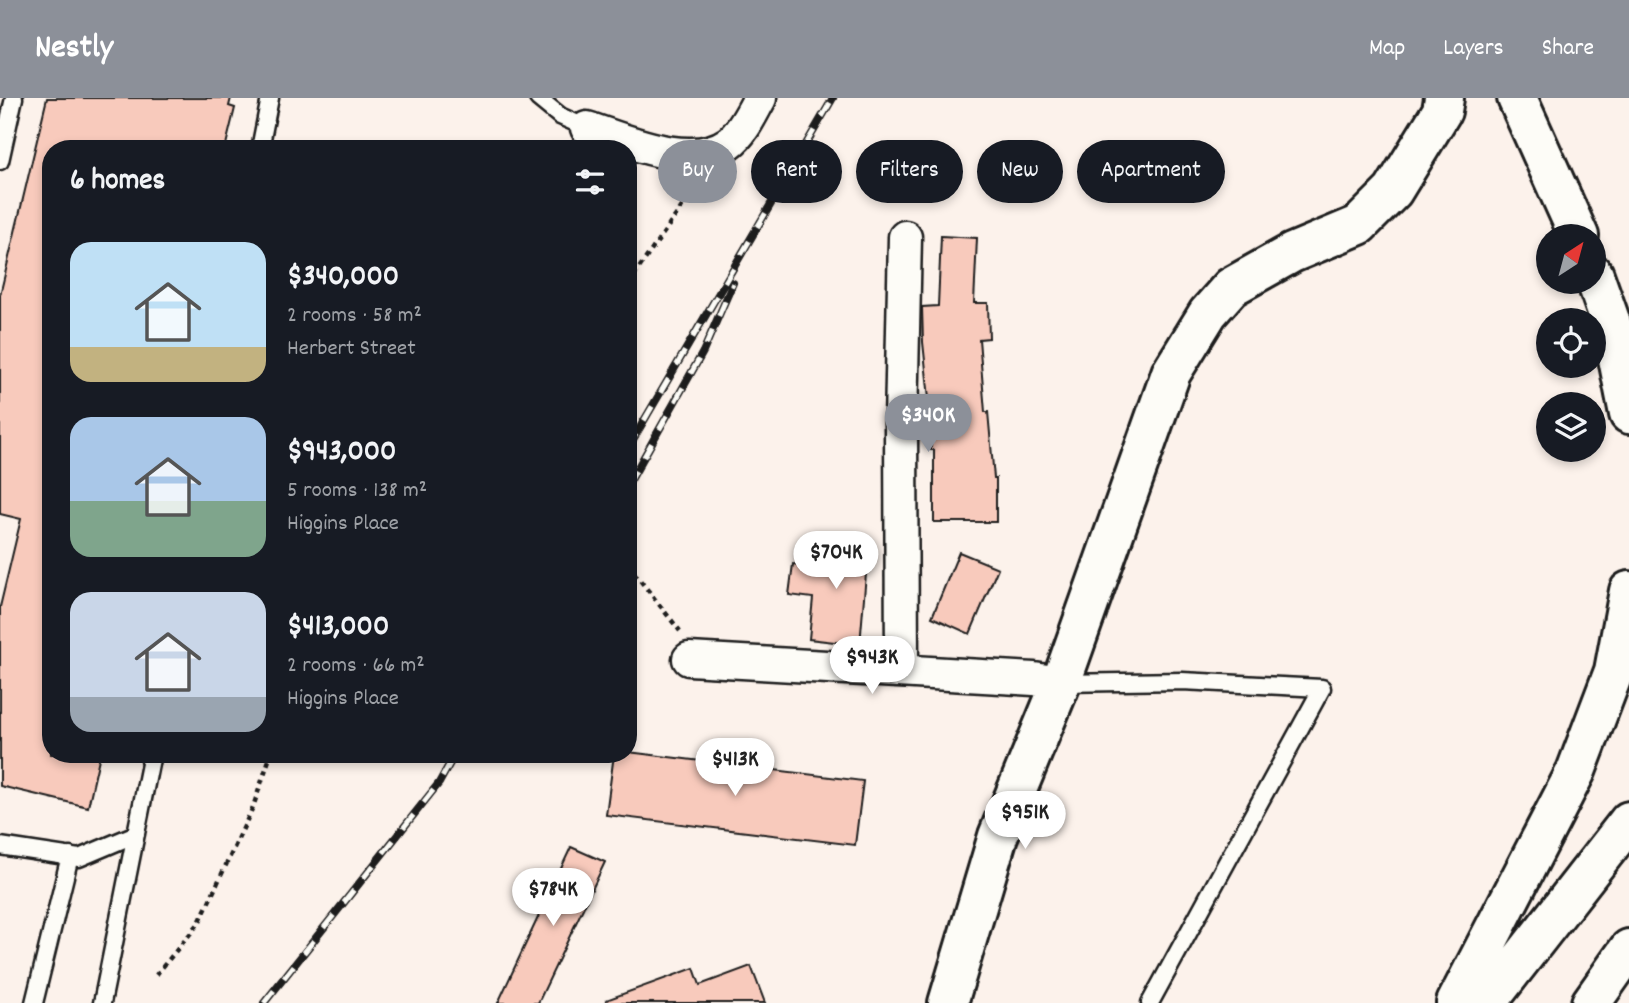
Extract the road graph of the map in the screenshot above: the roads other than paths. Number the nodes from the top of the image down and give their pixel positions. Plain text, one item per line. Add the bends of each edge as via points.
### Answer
1 (14, 98) edge
2 (270, 98) edge
3 (538, 98) edge
4 (760, 98) edge
5 (1444, 98) edge
6 (1517, 98) edge
7 (587, 128) joint
8 (262, 140) edge
9 (625, 140) edge
10 (637, 144) edge
11 (0, 161) edge
12 (1574, 224) edge
13 (905, 237) dead end
14 (1601, 294) edge
15 (1629, 414) edge
16 (1629, 591) edge
17 (703, 660) road end
18 (902, 671) junction
19 (1061, 683) junction
20 (150, 763) edge
21 (1629, 821) edge
22 (136, 834) junction
23 (0, 846) edge
24 (70, 856) junction
25 (1629, 949) edge
26 (34, 1003) edge
27 (102, 1003) edge
28 (948, 1003) edge
29 (1150, 1003) edge
30 (1456, 1003) edge
31 (1487, 1003) edge
32 (1591, 1003) edge

1 - 11 lane
2 - 8 lane
3 - 7 lane
4 - 10 street via 731,142 711,152 685,154
5 - 19 main road via 1442,111 1393,191 1359,225 1292,253 1231,287 1208,313 1171,373
6 - 12 main road
7 - 9 street
13 - 18 street
14 - 15 main road
16 - 30 main road via 1614,671 1576,771
17 - 18 street
18 - 19 street
19 - 28 main road via 999,836
19 - 29 lane via 1182,681 1322,688
20 - 22 lane
21 - 31 main road
22 - 24 lane via 79,858
22 - 27 lane
23 - 24 lane
24 - 26 lane
25 - 32 main road

